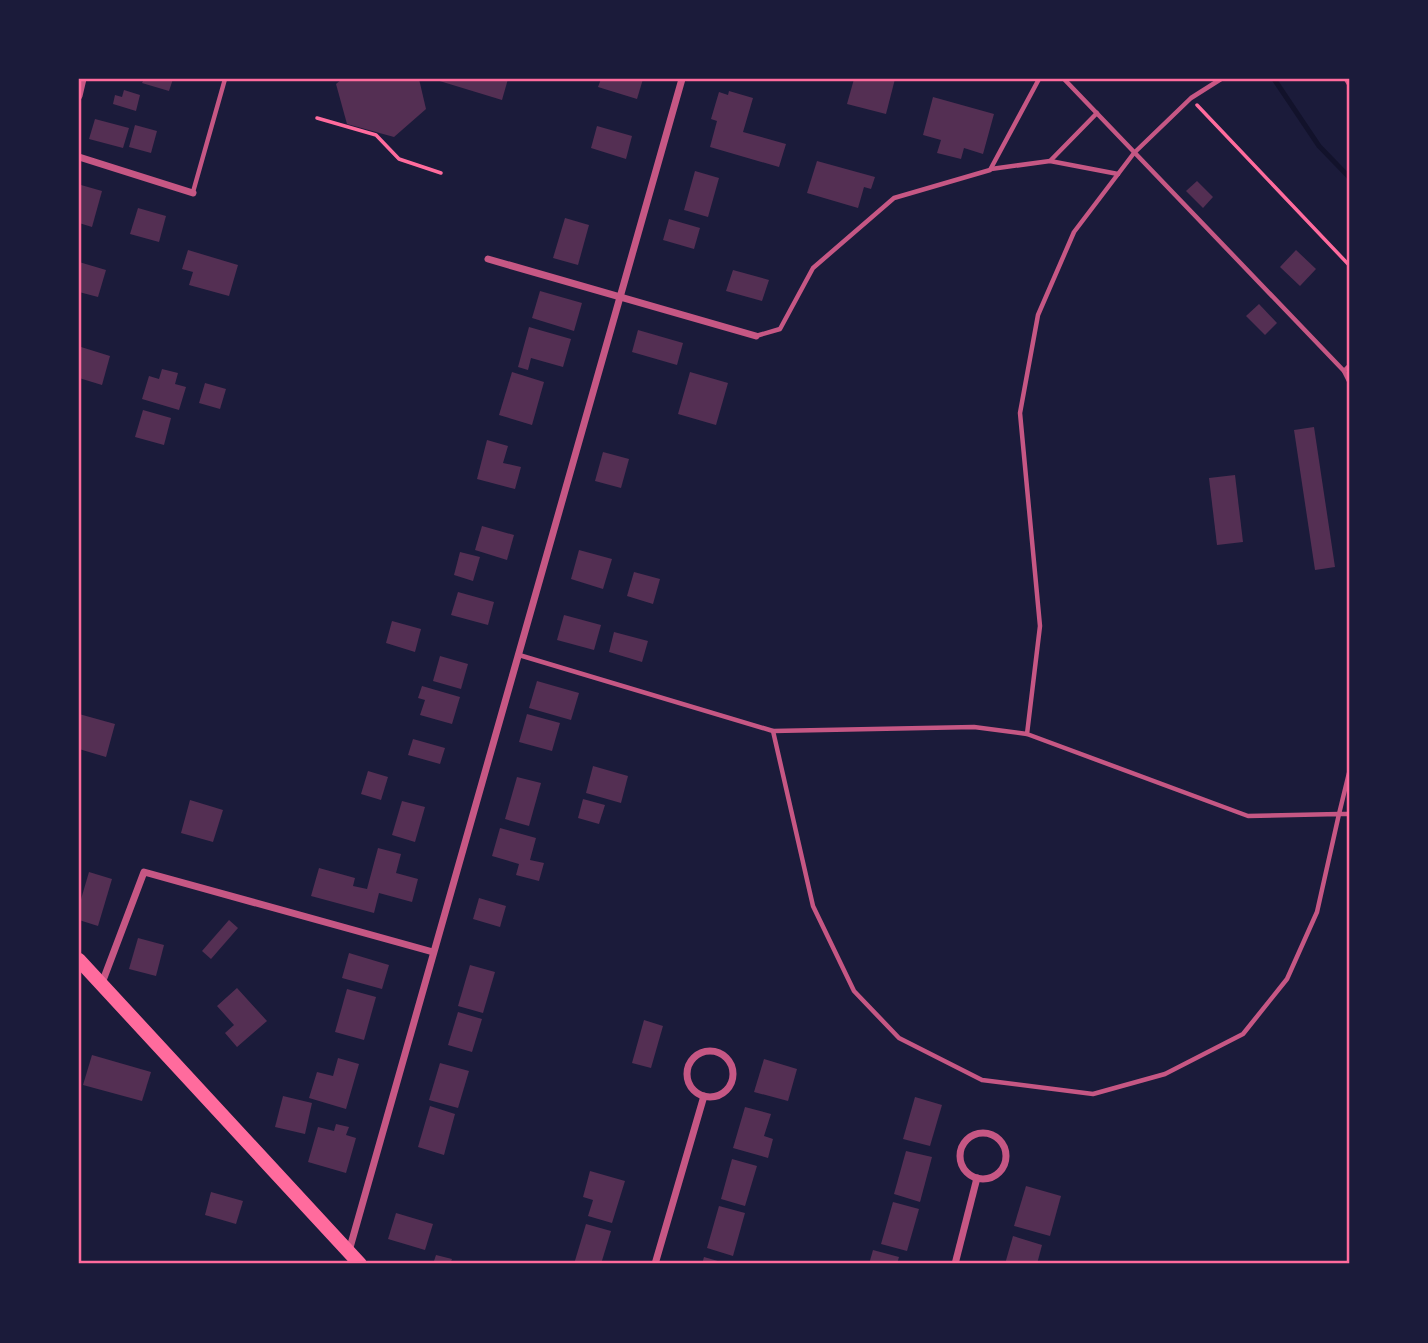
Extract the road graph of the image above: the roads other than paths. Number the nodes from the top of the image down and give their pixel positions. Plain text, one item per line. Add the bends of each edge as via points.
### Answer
1 (83, 79) edge
2 (225, 79) edge
3 (682, 79) edge
4 (1039, 79) edge
5 (1063, 79) edge
6 (1221, 79) edge
7 (1346, 79) edge
8 (1349, 84) edge
9 (79, 96) edge
10 (1097, 113) junction
11 (1135, 153) junction
12 (79, 157) edge
13 (1050, 161) junction
14 (990, 170) junction
15 (1118, 174) junction
16 (193, 194) joint
17 (488, 258) dead end
18 (621, 296) junction
19 (756, 335) joint
20 (1349, 366) edge
21 (1344, 371) junction
22 (1349, 381) edge
23 (519, 655) junction
24 (773, 731) junction
25 (1027, 734) junction
26 (1349, 773) edge
27 (1339, 814) junction
28 (1349, 814) edge
29 (433, 952) junction
30 (80, 966) edge
31 (102, 983) junction
32 (704, 1096) junction
33 (977, 1178) junction
34 (348, 1252) junction
35 (360, 1264) edge
36 (655, 1264) edge
37 (955, 1264) edge

1 - 9 street
2 - 16 lane
3 - 18 street
4 - 14 lane
5 - 10 lane
6 - 11 lane via 1191,98
7 - 8 lane
10 - 11 lane
10 - 13 lane
11 - 15 lane
11 - 21 lane
12 - 16 street
13 - 14 lane
13 - 15 lane
14 - 19 lane via 894,198 813,268 780,329
15 - 25 lane via 1074,232 1038,315 1020,413 1040,626
17 - 18 street
18 - 19 street
18 - 23 street
20 - 21 lane
21 - 22 lane
23 - 24 lane
23 - 29 street
24 - 25 lane via 974,727
24 - 27 lane via 813,906 854,991 899,1038 982,1080 1093,1094 1165,1074 1243,1034 1287,979 1312,923
25 - 27 lane via 1248,816
26 - 27 lane
27 - 28 lane
29 - 31 street via 144,872
29 - 34 street
30 - 31 main road
31 - 34 main road
32 - 32 street via 716,1097 727,1091 733,1080 727,1057 717,1051 704,1051 687,1067 693,1090
32 - 36 street
33 - 33 street via 989,1179 1006,1163 1006,1150 990,1133 967,1139 961,1149 966,1172
33 - 37 street
34 - 35 main road

